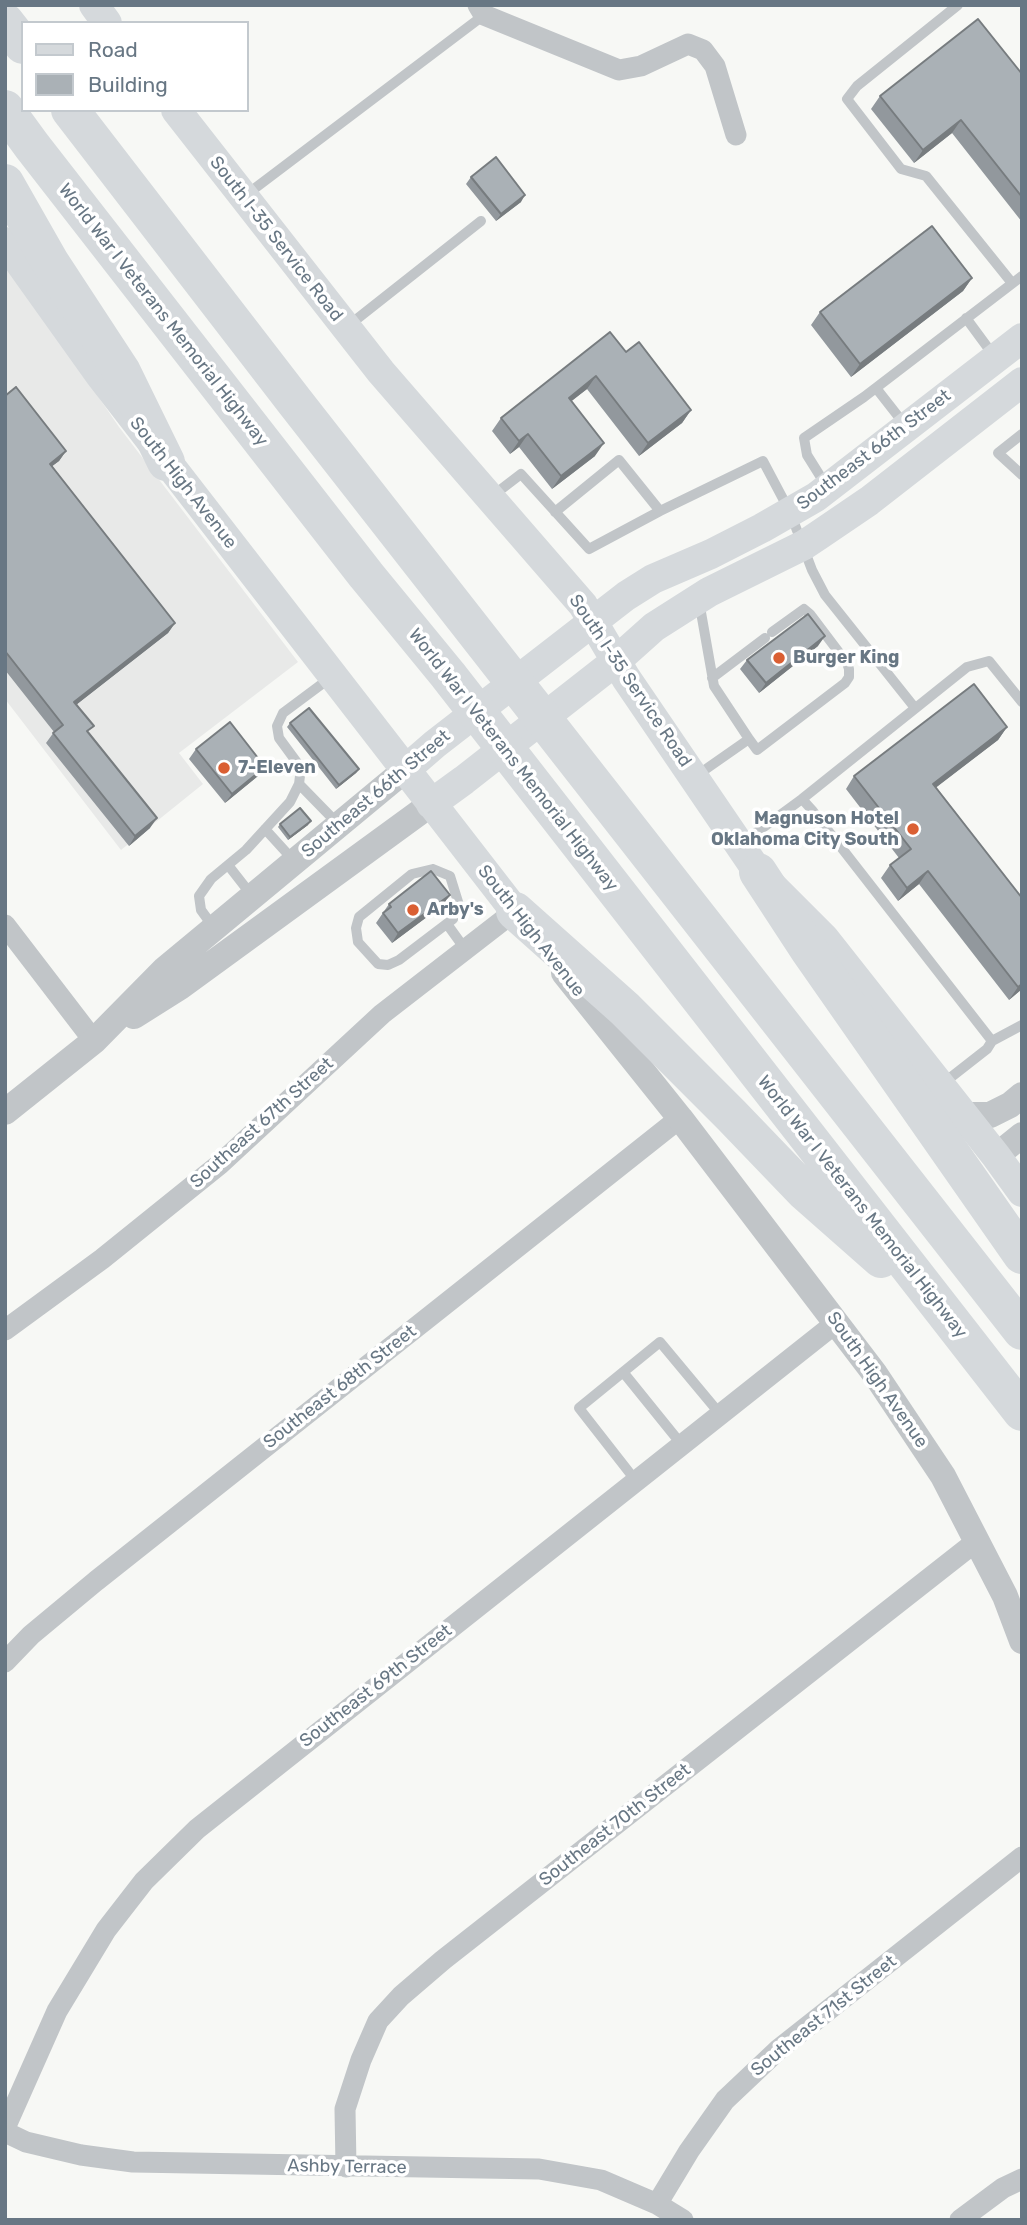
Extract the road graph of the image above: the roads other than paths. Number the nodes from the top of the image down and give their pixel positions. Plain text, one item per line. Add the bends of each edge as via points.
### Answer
1 (94, 5) edge
2 (958, 5) edge
3 (481, 10) edge
4 (106, 21) edge
5 (5, 22) edge
6 (21, 42) edge
7 (5, 109) edge
8 (72, 112) edge
9 (178, 112) edge
10 (736, 135) dead end
11 (5, 183) edge
12 (243, 197) junction
13 (481, 222) dead end
14 (5, 242) edge
15 (1022, 276) edge
16 (1012, 283) junction
17 (966, 318) junction
18 (346, 327) junction
19 (1022, 338) edge
20 (996, 358) junction
21 (1022, 382) edge
22 (876, 387) junction
23 (907, 428) junction
24 (1022, 434) edge
25 (166, 462) junction
26 (1022, 475) edge
27 (828, 488) junction
28 (489, 499) junction
29 (660, 511) junction
30 (555, 512) junction
31 (790, 512) junction
32 (804, 545) junction
33 (698, 599) junction
34 (593, 622) junction
35 (616, 661) junction
36 (332, 676) junction
37 (712, 678) junction
38 (1022, 702) edge
39 (915, 708) junction
40 (749, 739) junction
41 (405, 770) junction
42 (694, 777) junction
43 (299, 784) junction
44 (802, 799) junction
45 (431, 804) junction
46 (339, 825) junction
47 (265, 829) junction
48 (749, 858) junction
49 (295, 862) junction
50 (228, 865) junction
51 (461, 866) junction
52 (253, 897) junction
53 (514, 911) junction
54 (447, 924) junction
55 (5, 925) edge
56 (214, 929) junction
57 (466, 950) junction
58 (1022, 1025) edge
59 (94, 1041) junction
60 (992, 1041) junction
61 (941, 1085) junction
62 (1022, 1095) edge
63 (5, 1112) edge
64 (964, 1115) junction
65 (680, 1118) junction
66 (1022, 1135) edge
67 (996, 1156) junction
68 (1022, 1192) edge
69 (1022, 1255) edge
70 (950, 1321) junction
71 (837, 1322) junction
72 (5, 1331) edge
73 (1022, 1331) edge
74 (623, 1372) junction
75 (1022, 1412) edge
76 (720, 1414) junction
77 (682, 1445) junction
78 (636, 1481) junction
79 (978, 1541) junction
80 (1022, 1641) edge
81 (5, 1662) edge
82 (1022, 1857) edge
83 (5, 2130) edge
84 (346, 2167) junction
85 (1022, 2179) edge
86 (657, 2204) junction
87 (683, 2220) edge
88 (960, 2220) edge

1 - 4 main road
2 - 16 lane via 866,78 847,99 901,169 926,176
3 - 10 street via 619,70 688,44 703,50 715,66
3 - 12 lane
5 - 6 highway
7 - 70 highway, World War I Veterans Memorial Highway
8 - 73 highway
9 - 12 main road, South I-35 Service Road
11 - 25 highway via 122,372
12 - 18 main road, South I-35 Service Road
13 - 18 lane
14 - 25 main road, South High Avenue
15 - 16 lane
16 - 17 lane
17 - 20 lane
17 - 22 lane
18 - 28 main road, South I-35 Service Road
19 - 20 main road, Southeast 66th Street
20 - 23 main road, Southeast 66th Street
21 - 32 main road, Southeast 66th Street via 869,501
22 - 23 lane
22 - 27 lane via 804,438 807,455
23 - 27 main road, Southeast 66th Street
24 - 26 lane via 998,453
25 - 36 main road, South High Avenue
27 - 31 main road, Southeast 66th Street
28 - 30 lane via 521,474
28 - 34 main road, South I-35 Service Road
29 - 30 lane via 589,549
29 - 30 lane via 619,460
29 - 31 lane via 762,461
31 - 32 lane
31 - 34 main road, Southeast 66th Street via 653,579
32 - 33 main road, Southeast 66th Street
32 - 39 lane via 825,594
33 - 35 main road, Southeast 66th Street via 654,627
33 - 37 lane
34 - 35 main road, South I-35 Service Road
34 - 41 main road, Southeast 66th Street
35 - 42 main road, South I-35 Service Road
35 - 45 main road, Southeast 66th Street
36 - 41 main road, South High Avenue
36 - 43 lane via 283,713 277,726 279,738 301,768
37 - 40 lane
37 - 40 lane via 804,610 847,663 845,683 757,750
38 - 39 lane via 989,661 967,667
39 - 44 lane
40 - 42 lane
41 - 45 main road, South High Avenue
41 - 46 street, Southeast 66th Street
42 - 48 main road, South I-35 Service Road
43 - 46 lane
43 - 47 lane via 290,802
44 - 48 lane
44 - 60 lane
45 - 51 main road, South High Avenue
45 - 59 street, Southeast 66th Street via 180,987
46 - 49 street, Southeast 66th Street
47 - 49 lane
47 - 50 lane
48 - 61 main road, South I-35 Service Road via 824,938
48 - 69 highway via 808,950
49 - 52 street, Southeast 66th Street
50 - 52 lane
50 - 56 lane via 199,896 201,910
51 - 53 main road, South High Avenue
51 - 54 lane via 459,905
51 - 54 lane via 412,874 359,917 356,928 358,942 378,964 388,965
52 - 56 street, Southeast 66th Street
53 - 57 street, Southeast 67th Street
53 - 65 street, South High Avenue
53 - 70 highway via 625,1009 805,1192
54 - 57 lane
55 - 59 street
56 - 59 street, Southeast 66th Street
57 - 72 street, Southeast 67th Street via 382,1014 220,1164
58 - 60 lane
59 - 63 street, Southeast 66th Street
60 - 61 lane
61 - 64 main road, South I-35 Service Road
62 - 64 street via 990,1115
64 - 67 main road, South I-35 Service Road
65 - 71 street, South High Avenue
65 - 81 street, Southeast 68th Street via 96,1581
66 - 67 street
67 - 68 main road, South I-35 Service Road
70 - 75 highway, World War I Veterans Memorial Highway
71 - 76 street, Southeast 69th Street
71 - 79 street, South High Avenue via 943,1476
74 - 76 lane via 660,1342
74 - 77 lane
74 - 78 lane via 579,1408
76 - 77 street, Southeast 69th Street
77 - 78 street, Southeast 69th Street
78 - 83 street, Southeast 69th Street via 197,1829 144,1881 106,1930 57,2011
79 - 80 street, South High Avenue
79 - 84 street, Southeast 70th Street via 401,1996 379,2021 345,2109
82 - 86 street, Southeast 71st Street via 779,2049 725,2100
83 - 84 street, Ashby Terrace via 26,2142 133,2162
84 - 86 street, Ashby Terrace via 539,2169 601,2180
85 - 88 street
86 - 87 street, Ashby Terrace

